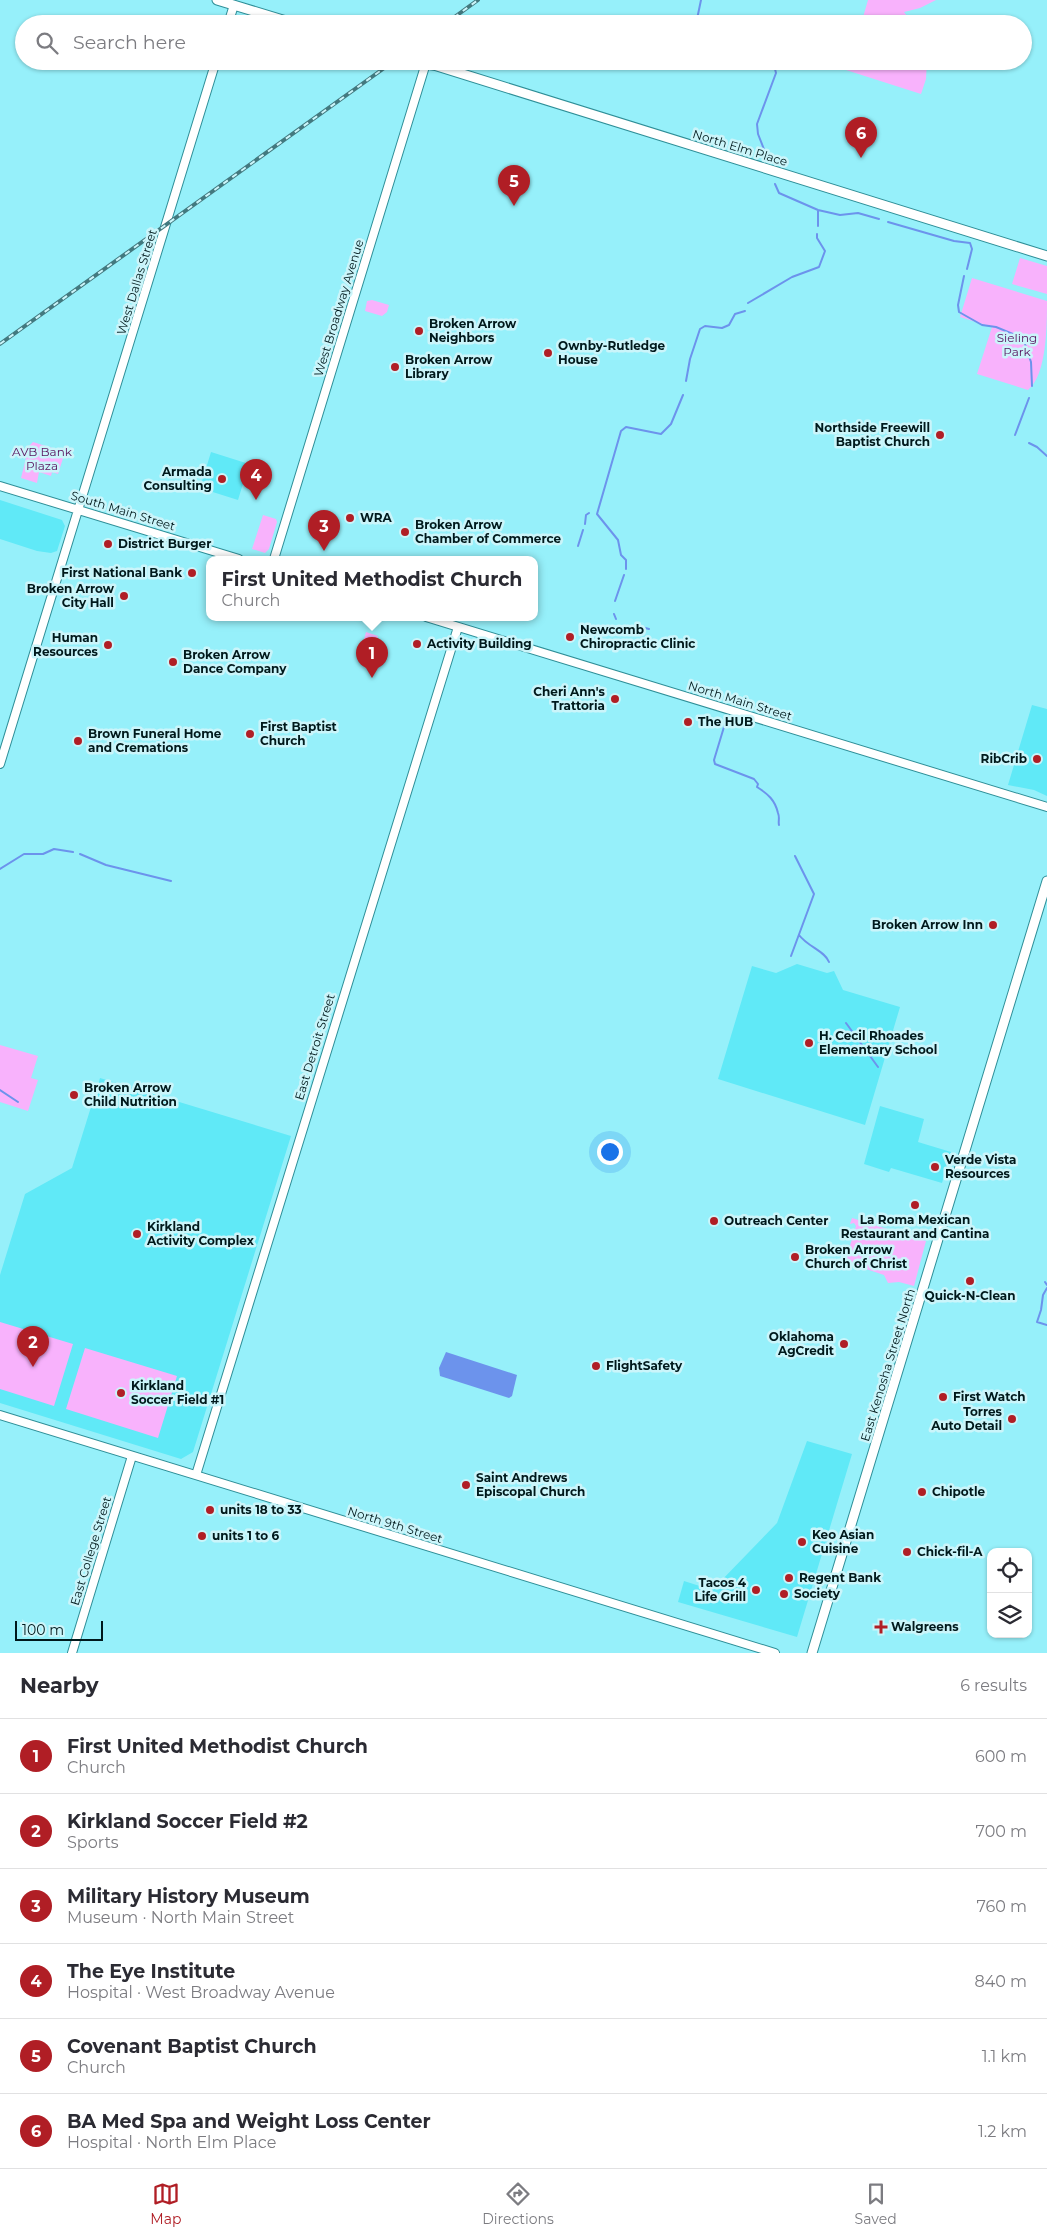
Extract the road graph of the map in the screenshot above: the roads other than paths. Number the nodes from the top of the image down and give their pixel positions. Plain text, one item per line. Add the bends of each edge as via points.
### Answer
1 (217, 0) edge
2 (234, 5) junction
3 (231, 15) edge
4 (267, 15) edge
5 (213, 70) edge
6 (423, 70) edge
7 (451, 70) edge
8 (1047, 256) edge
9 (0, 486) edge
10 (79, 509) junction
11 (229, 556) edge
12 (275, 556) edge
13 (439, 621) edge
14 (458, 627) junction
15 (0, 764) edge
16 (1047, 808) edge
17 (1047, 881) edge
18 (4, 1416) edge
19 (132, 1456) junction
20 (196, 1475) junction
21 (72, 1653) edge
22 (775, 1653) edge
23 (812, 1653) edge

1 - 2 main road
2 - 3 street
2 - 4 main road
5 - 10 street, West Dallas Street
6 - 12 street, West Broadway Avenue
7 - 8 main road, North Elm Place
9 - 10 street, South Main Street
10 - 11 street, South Main Street
10 - 15 street, West Dallas Street
13 - 14 street, North Main Street
14 - 16 street, North Main Street
14 - 20 street, East Detroit Street
17 - 23 main road, East Kenosha Street North
18 - 19 street, North 9th Street
19 - 20 street, North 9th Street
19 - 21 street, East College Street
20 - 22 street, North 9th Street

